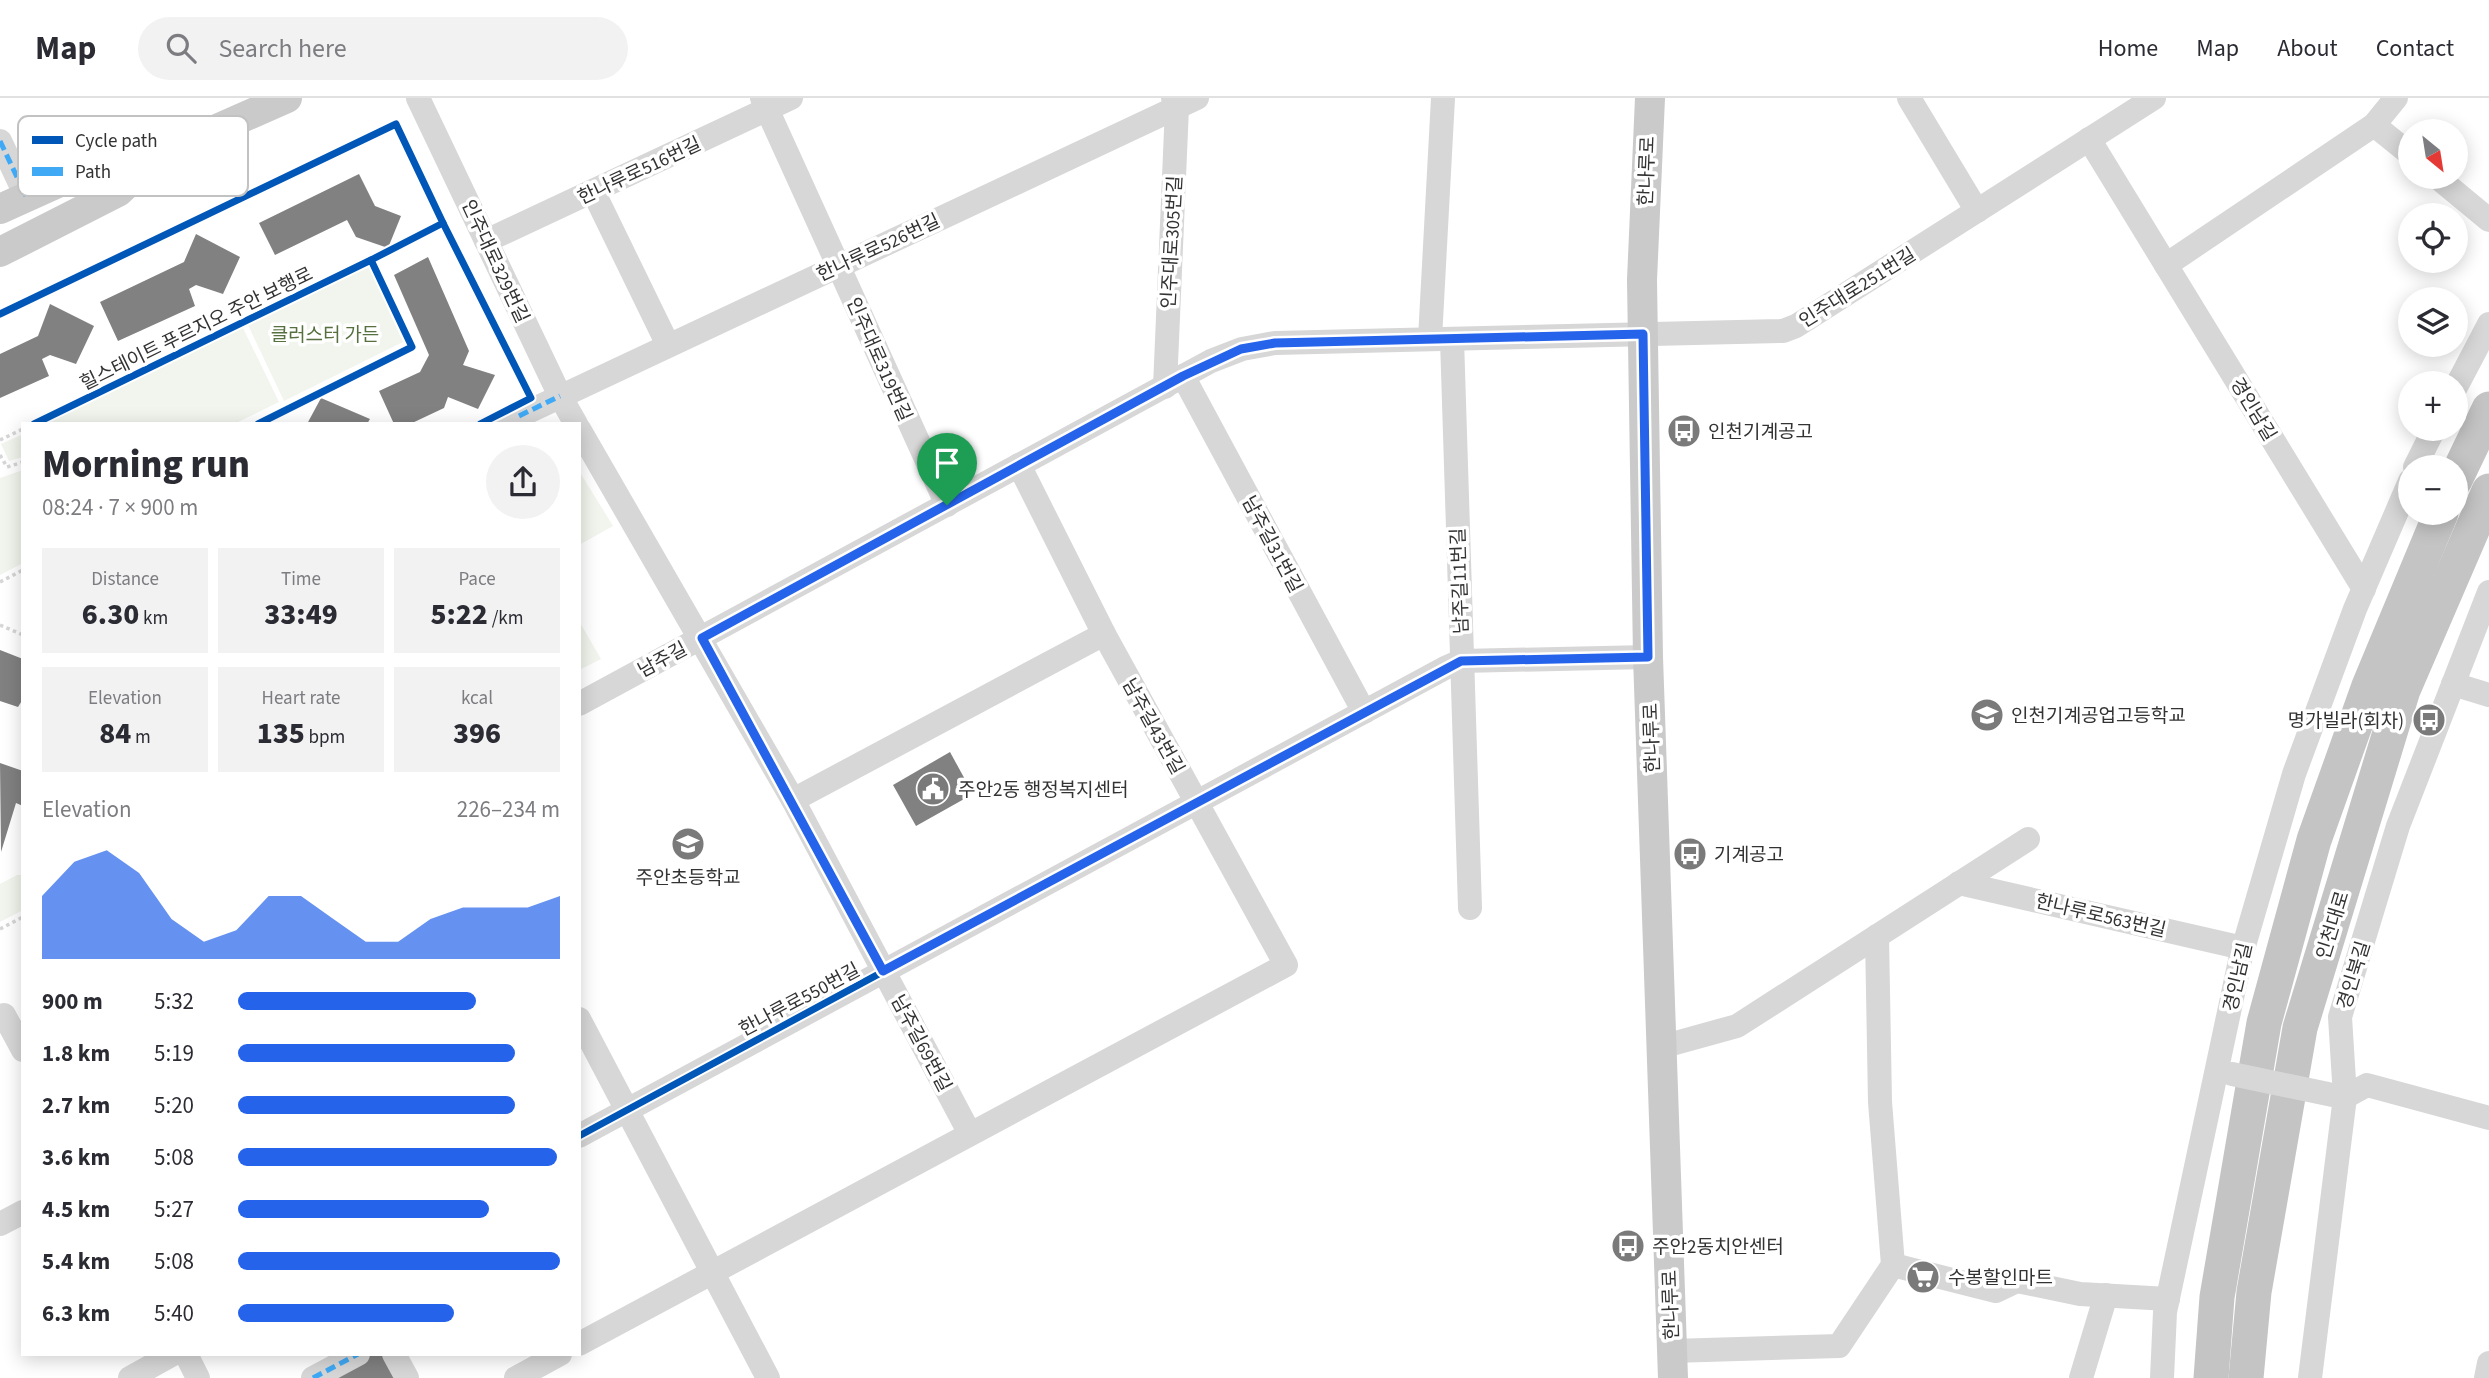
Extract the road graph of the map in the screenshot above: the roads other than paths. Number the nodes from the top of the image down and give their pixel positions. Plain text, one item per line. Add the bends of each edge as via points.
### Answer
1 (287, 98) edge
2 (418, 98) edge
3 (791, 98) edge
4 (1443, 98) edge
5 (1650, 98) edge
6 (1909, 98) edge
7 (2154, 98) edge
8 (2396, 98) edge
9 (1182, 101) edge
10 (765, 104) edge
11 (246, 116) edge
12 (2374, 125) junction
13 (2089, 139) junction
14 (0, 141) edge
15 (2398, 144) edge
16 (2452, 189) edge
17 (593, 191) junction
18 (110, 196) edge
19 (13, 202) edge
20 (1977, 211) junction
21 (2489, 220) edge
22 (486, 242) junction
23 (0, 252) edge
24 (838, 265) junction
25 (2166, 265) junction
26 (2489, 324) edge
27 (1643, 334) junction
28 (1441, 339) junction
29 (668, 345) junction
30 (2464, 371) edge
31 (1174, 382) junction
32 (560, 396) junction
33 (2489, 408) edge
34 (506, 422) edge
35 (575, 422) edge
36 (581, 432) edge
37 (2467, 455) edge
38 (1019, 465) junction
39 (2489, 491) edge
40 (947, 505) junction
41 (2398, 509) edge
42 (2436, 525) edge
43 (2364, 589) junction
44 (2489, 592) edge
45 (1104, 634) junction
46 (702, 638) junction
47 (1648, 657) junction
48 (1461, 661) junction
49 (2453, 684) junction
50 (2489, 695) edge
51 (581, 703) edge
52 (1364, 712) junction
53 (793, 800) junction
54 (1197, 802) junction
55 (2028, 839) dead end
56 (1959, 883) junction
57 (1470, 908) dead end
58 (1877, 936) junction
59 (2243, 948) junction
60 (883, 971) junction
61 (9, 1013) edge
62 (581, 1023) edge
63 (21, 1045) edge
64 (1661, 1047) junction
65 (2224, 1072) junction
66 (2336, 1096) junction
67 (627, 1110) junction
68 (2489, 1118) edge
69 (970, 1134) junction
70 (581, 1135) edge
71 (21, 1213) edge
72 (0, 1224) edge
73 (1893, 1265) junction
74 (713, 1273) junction
75 (2106, 1295) junction
76 (2168, 1299) junction
77 (581, 1343) edge
78 (169, 1356) edge
79 (187, 1356) edge
80 (354, 1356) edge
81 (395, 1356) edge
82 (556, 1356) edge
83 (2489, 1363) edge
84 (1672, 1364) edge
85 (130, 1378) edge
86 (198, 1378) edge
87 (313, 1378) edge
88 (407, 1378) edge
89 (516, 1378) edge
90 (768, 1378) edge
91 (2081, 1378) edge
92 (2162, 1378) edge
93 (2211, 1378) edge
94 (2246, 1378) edge
95 (2310, 1378) edge
96 (2486, 1378) edge

1 - 11 main road
2 - 22 street, 인주대로329번길
3 - 10 street, 한나루로516번길
4 - 28 street, 남주길11번길
5 - 27 main road, 한나루로
6 - 20 street
7 - 13 street, 인주대로251번길
8 - 12 street
9 - 24 street, 한나루로526번길
9 - 31 street, 인주대로305번길
10 - 17 street, 한나루로516번길
10 - 24 street, 인주대로319번길
12 - 15 street
12 - 25 street
13 - 20 street, 인주대로251번길
13 - 25 street, 경인남길
14 - 19 street
16 - 21 street
17 - 22 street, 한나루로516번길
17 - 29 street
18 - 23 main road
20 - 27 street, 인주대로251번길 via 1783,331
22 - 32 street, 인주대로329번길
24 - 29 street, 한나루로526번길
24 - 40 street, 인주대로319번길
25 - 43 street, 경인남길
26 - 30 street
27 - 28 street, 남주길
27 - 47 main road, 한나루로
28 - 31 street, 남주길 via 1275,343 1241,349
28 - 48 street, 남주길11번길
29 - 32 street, 한나루로526번길
31 - 38 street, 남주길
31 - 52 street, 남주길31번길
32 - 34 street, 한나루로526번길
32 - 35 street, 인주대로329번길
33 - 37 highway
36 - 46 street
38 - 40 street, 남주길
38 - 45 street, 남주길43번길
39 - 94 highway, 인천대로 via 2403,690 2300,1028 2254,1292
40 - 46 street, 남주길
41 - 43 street, 경인남길
42 - 93 highway, 인천대로 via 2369,686 2314,840 2267,1010 2217,1297
43 - 59 street, 경인남길 via 2294,774
44 - 49 street, 경인북길
45 - 53 street
45 - 54 street, 남주길43번길
46 - 51 street, 남주길
46 - 53 street, 남주길69번길
47 - 48 street, 한나루로550번길
47 - 64 main road, 한나루로
48 - 52 street, 한나루로550번길
48 - 57 street, 남주길11번길
49 - 50 street
49 - 66 street, 경인북길 via 2398,826 2340,1017
52 - 54 street, 한나루로550번길
53 - 60 street, 남주길69번길
54 - 60 street, 한나루로550번길
54 - 69 street, 남주길43번길 via 1286,964
55 - 56 street
56 - 58 street
56 - 59 street, 한나루로563번길
58 - 64 street via 1737,1026
58 - 73 street via 1881,1119
59 - 65 street, 경인남길
60 - 67 street, 한나루로550번길
60 - 69 street, 남주길69번길
61 - 63 street
62 - 67 street
64 - 84 main road, 한나루로
65 - 66 street, bridge
65 - 76 street, 경인남길
66 - 68 street via 2367,1084
66 - 95 street, 경인북길
67 - 70 street, 한나루로550번길
67 - 74 street
69 - 74 street
71 - 72 street
73 - 75 street via 1996,1291 2017,1281
73 - 84 street via 1839,1346
74 - 77 street
74 - 90 street
75 - 76 street
75 - 91 street
76 - 92 street, 경인남길
78 - 85 street
79 - 86 street
80 - 87 street
81 - 88 street
82 - 89 street
83 - 96 street

